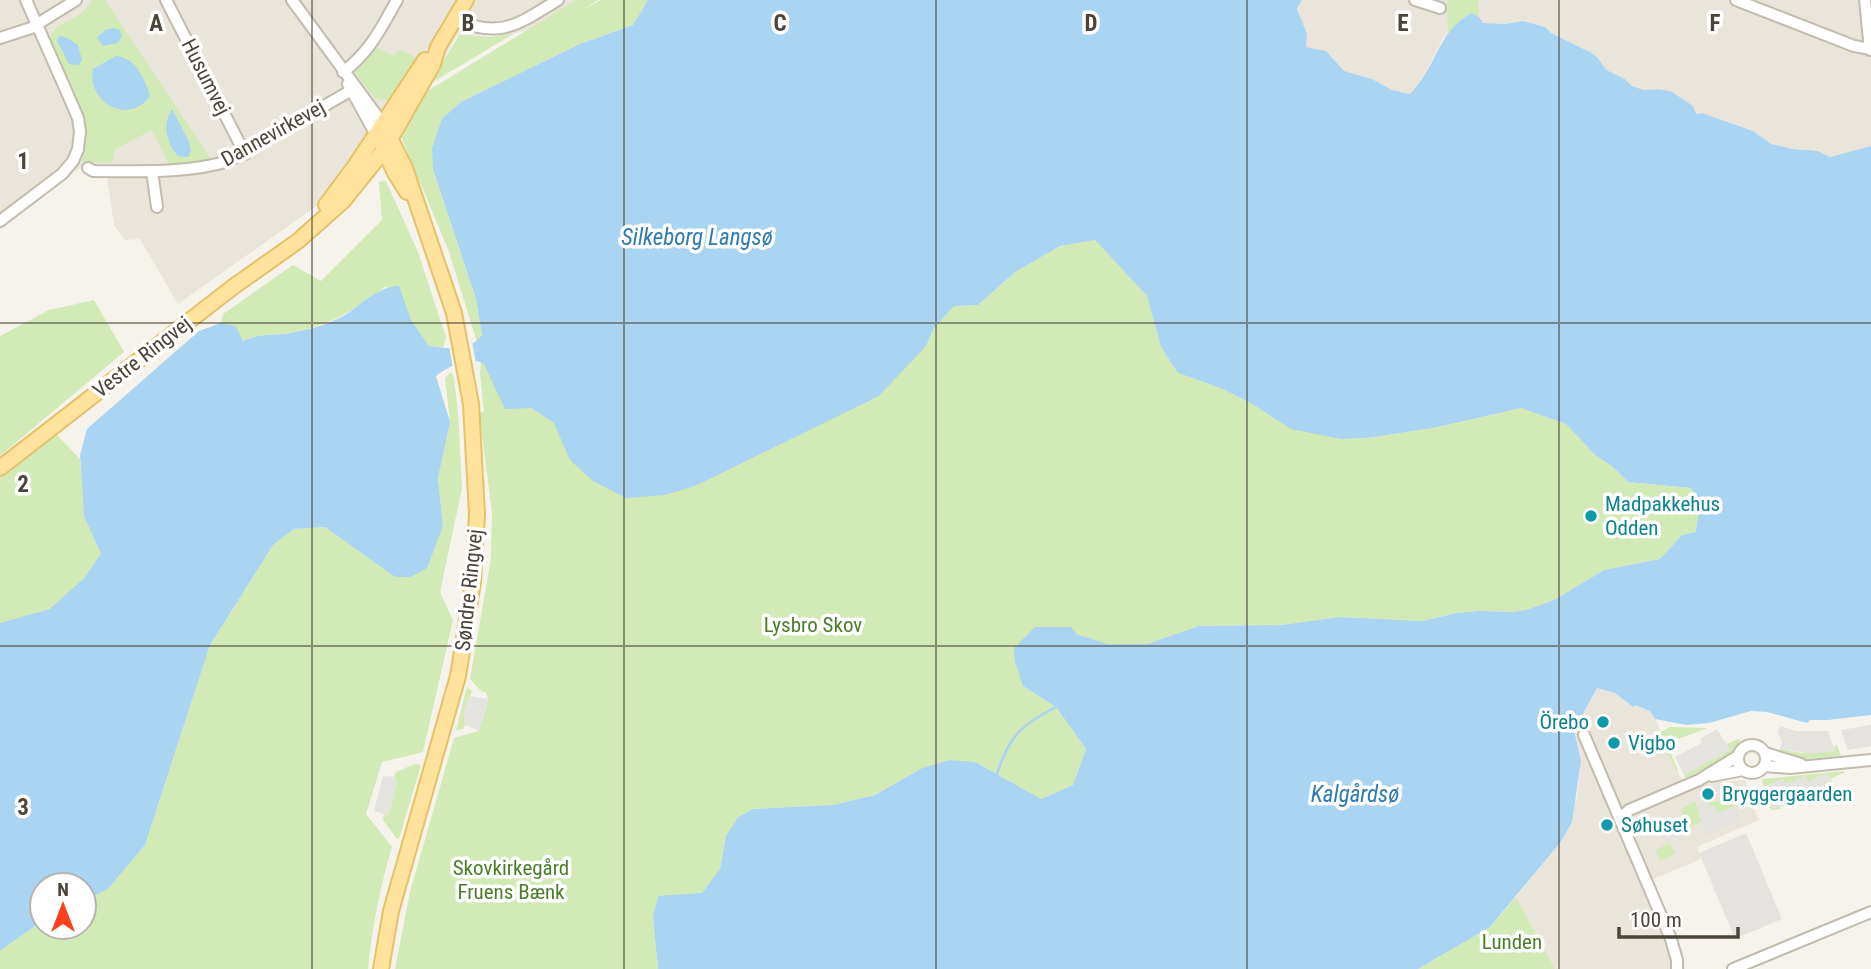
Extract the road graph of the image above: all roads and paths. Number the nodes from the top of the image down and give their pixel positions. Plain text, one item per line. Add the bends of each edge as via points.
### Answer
1 (26, 0) edge
2 (76, 0) edge
3 (166, 0) edge
4 (292, 0) edge
5 (397, 0) edge
6 (466, 0) edge
7 (558, 0) edge
8 (1415, 0) edge
9 (1736, 0) edge
10 (1865, 0) edge
11 (1758, 4) edge
12 (1440, 8) dead end
13 (454, 20) junction
14 (37, 25) junction
15 (0, 38) edge
16 (438, 47) junction
17 (1871, 50) edge
18 (343, 72) junction
19 (350, 91) junction
20 (383, 137) junction
21 (245, 154) junction
22 (88, 168) dead end
23 (152, 171) junction
24 (157, 207) dead end
25 (0, 222) edge
26 (286, 247) junction
27 (0, 468) edge
28 (1584, 735) dead end
29 (1765, 753) junction
30 (1738, 756) junction
31 (1868, 760) edge
32 (1808, 765) junction
33 (1765, 766) junction
34 (1743, 770) junction
35 (1699, 780) junction
36 (1622, 824) junction
37 (1871, 912) edge
38 (381, 969) edge
39 (1677, 969) edge
40 (1733, 969) edge

1 - 14 street
2 - 14 street
3 - 21 street, Husumvej
4 - 18 street
5 - 18 street via 369,49
6 - 13 main road
7 - 13 street via 505,28 475,28
8 - 12 street
9 - 11 street
10 - 17 street
11 - 17 street
13 - 16 main road
14 - 15 street
14 - 25 street via 78,118 78,149 62,174
16 - 20 main road via 433,64
16 - 20 main road via 425,59
18 - 19 street
18 - 20 street via 357,86
19 - 20 street
19 - 21 street, Dannevirkevej
20 - 26 main road, Vestre Ringvej
20 - 26 main road, Vestre Ringvej via 369,172 335,208
20 - 38 main road, Søndre Ringvej via 395,173 418,207 460,339 471,404 477,537 458,676 391,912
21 - 23 street, Dannevirkevej via 214,165
22 - 23 street, Dannevirkevej
23 - 24 street
26 - 27 main road, Vestre Ringvej
28 - 36 street
29 - 30 street via 1750,745
29 - 32 street
29 - 33 street
30 - 34 street
30 - 35 street
31 - 32 street
32 - 33 street
33 - 34 street via 1756,773
34 - 35 street
35 - 36 street via 1629,810
36 - 39 street via 1671,939
37 - 40 street

